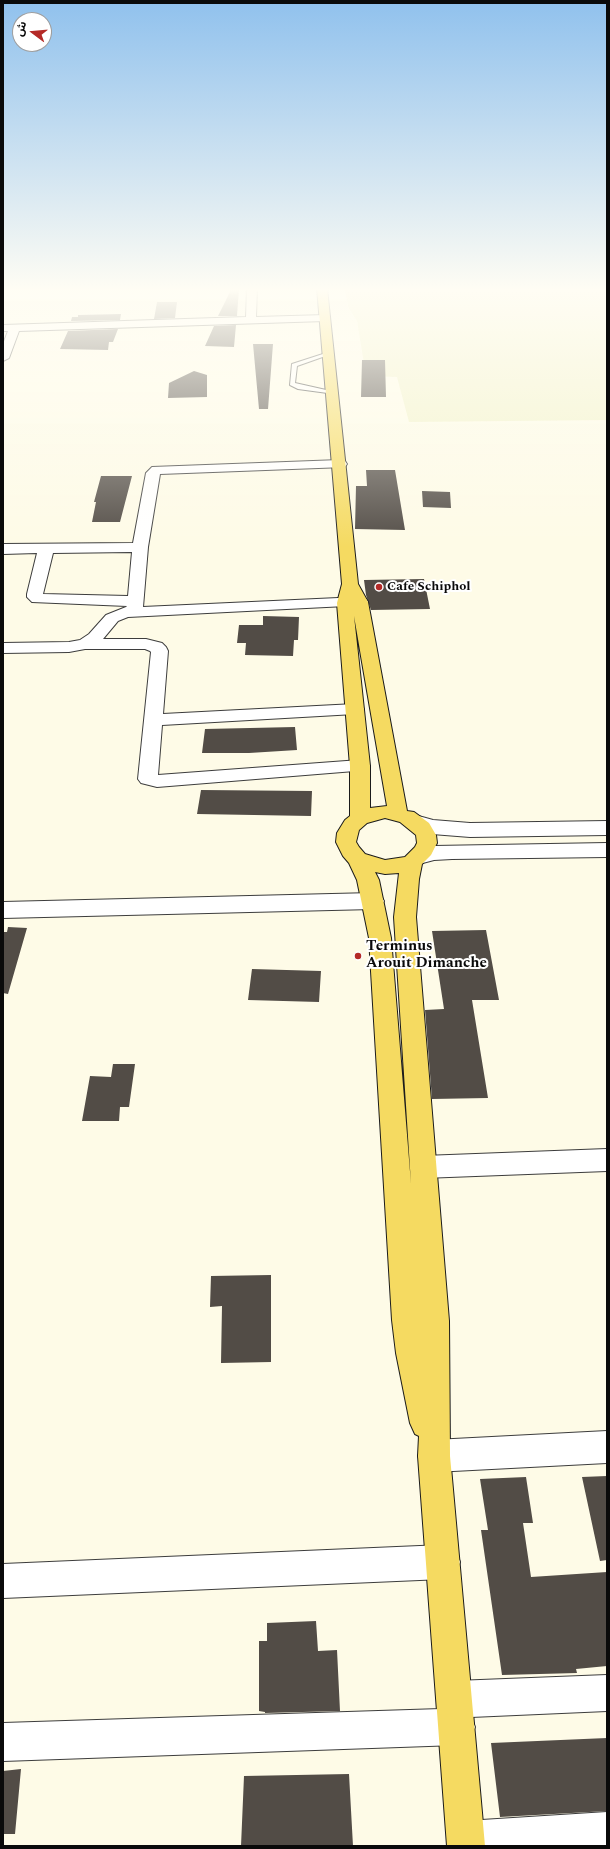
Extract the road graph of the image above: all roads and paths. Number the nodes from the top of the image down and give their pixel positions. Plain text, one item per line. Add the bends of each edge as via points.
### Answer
1 (293, 374) edge
2 (331, 374) edge
3 (334, 393) junction
4 (340, 464) junction
5 (140, 547) junction
6 (46, 549) junction
7 (3, 550) edge
8 (353, 603) junction
9 (134, 606) junction
10 (85, 644) junction
11 (3, 648) edge
12 (355, 710) junction
13 (153, 720) junction
14 (360, 766) junction
15 (360, 818) junction
16 (407, 818) junction
17 (607, 828) edge
18 (607, 850) edge
19 (358, 859) junction
20 (416, 859) junction
21 (373, 901) junction
22 (3, 910) edge
23 (607, 1160) edge
24 (423, 1167) junction
25 (607, 1447) edge
26 (434, 1456) junction
27 (443, 1562) junction
28 (3, 1581) edge
29 (607, 1693) edge
30 (456, 1713) junction
31 (3, 1742) edge
32 (607, 1831) edge
33 (466, 1843) edge

1 - 3 lane via 292,384 298,387
2 - 3 main road
3 - 4 main road
4 - 5 street via 157,470 153,473
4 - 8 main road
5 - 6 street
5 - 9 street
6 - 7 street
6 - 9 street via 35,594 38,599
8 - 9 street
8 - 12 main road
8 - 16 main road
9 - 10 street via 112,618 95,638
10 - 11 street via 69,647
10 - 13 street via 146,644 160,651
12 - 13 street
12 - 14 main road
13 - 14 street via 147,776 157,782
14 - 15 main road
15 - 16 main road via 378,813
15 - 19 main road via 349,829 346,842
16 - 17 street via 432,827 464,829
16 - 20 main road via 424,831 427,843
18 - 20 street via 452,852 434,853
19 - 20 main road via 385,867 400,866
19 - 21 main road via 368,880
20 - 24 main road via 408,880 405,917
21 - 22 street
21 - 26 main road via 380,938 407,1320 412,1360
23 - 24 street
24 - 26 main road via 435,1350
25 - 26 street
26 - 27 main road
27 - 28 street
27 - 30 main road
29 - 30 street
30 - 31 street
30 - 33 main road
32 - 33 street

